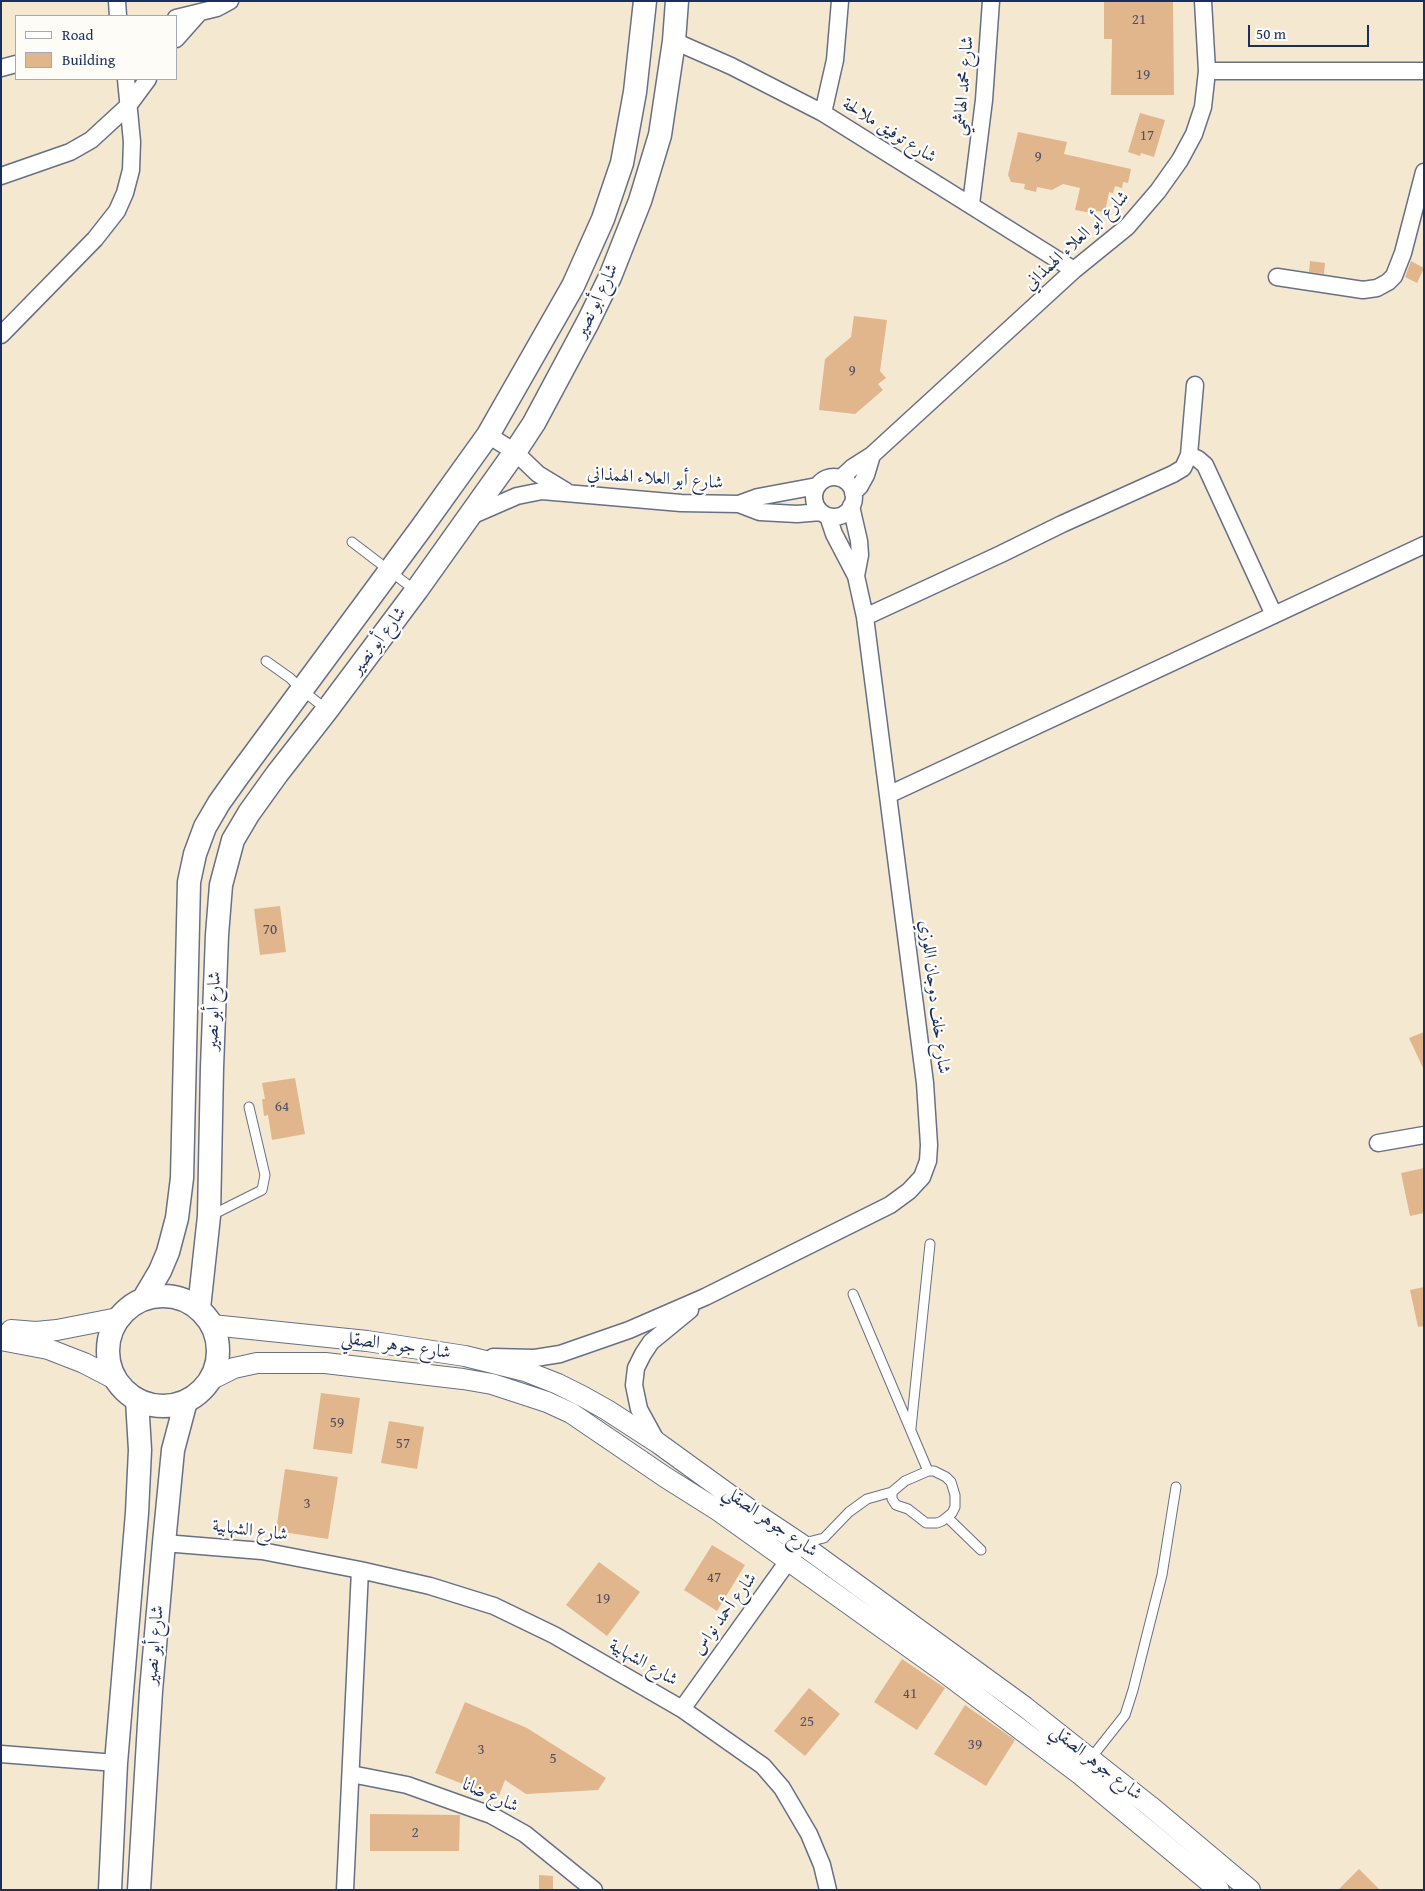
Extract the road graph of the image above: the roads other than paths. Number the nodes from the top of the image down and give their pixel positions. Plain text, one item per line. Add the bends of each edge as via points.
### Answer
1 (117, 1) edge
2 (230, 1) edge
3 (645, 1) edge
4 (677, 1) edge
5 (840, 1) edge
6 (991, 1) edge
7 (1203, 1) edge
8 (200, 12) junction
9 (118, 15) edge
10 (178, 18) edge
11 (178, 38) edge
12 (674, 40) junction
13 (15, 64) edge
14 (1, 68) edge
15 (1207, 71) junction
16 (1424, 71) edge
17 (126, 80) edge
18 (147, 80) edge
19 (128, 106) junction
20 (823, 113) junction
21 (1424, 172) edge
22 (1, 176) edge
23 (971, 204) junction
24 (1074, 270) junction
25 (1277, 277) dead end
26 (1, 335) edge
27 (1195, 385) dead end
28 (488, 435) junction
29 (515, 452) junction
30 (1190, 455) junction
31 (872, 456) junction
32 (841, 478) junction
33 (817, 486) junction
34 (568, 493) junction
35 (852, 500) junction
36 (739, 504) junction
37 (825, 514) junction
38 (471, 516) junction
39 (352, 542) dead end
40 (1424, 545) edge
41 (390, 570) junction
42 (856, 576) junction
43 (416, 591) junction
44 (1274, 615) junction
45 (865, 618) junction
46 (266, 661) dead end
47 (301, 689) junction
48 (327, 710) junction
49 (888, 795) junction
50 (249, 1107) dead end
51 (1424, 1135) edge
52 (1378, 1143) dead end
53 (209, 1216) junction
54 (930, 1244) dead end
55 (854, 1294) dead end
56 (705, 1297) junction
57 (144, 1298) junction
58 (206, 1317) junction
59 (118, 1318) junction
60 (1, 1329) edge
61 (1, 1340) edge
62 (465, 1356) junction
63 (115, 1379) junction
64 (210, 1380) junction
65 (137, 1400) junction
66 (186, 1401) junction
67 (911, 1430) junction
68 (658, 1443) junction
69 (928, 1471) junction
70 (1176, 1487) dead end
71 (892, 1492) junction
72 (948, 1518) junction
73 (164, 1542) junction
74 (801, 1544) junction
75 (981, 1550) dead end
76 (788, 1560) junction
77 (360, 1570) junction
78 (682, 1709) junction
79 (1, 1754) edge
80 (1091, 1758) junction
81 (116, 1763) junction
82 (351, 1774) junction
83 (110, 1890) edge
84 (139, 1890) edge
85 (345, 1890) edge
86 (594, 1890) edge
87 (828, 1890) edge
88 (1220, 1890) edge
89 (1250, 1890) edge

1 - 9 street
2 - 8 street
3 - 28 main road, شارع أبو نصير via 632,118 616,183 603,219 573,286
4 - 12 main road, شارع أبو نصير
5 - 20 street via 835,60
6 - 23 street, شارع محمد الهاشمي via 984,100
7 - 15 street, شارع أبو العلاء الهمذاني
8 - 10 street
8 - 11 street
12 - 20 street, شارع توفيق ملالحة
12 - 29 main road, شارع أبو نصير via 660,135 634,216 610,278 588,322
13 - 14 street
15 - 16 street
15 - 24 street, شارع أبو العلاء الهمذاني via 1200,117 1180,160 1127,227
17 - 19 street
18 - 19 street
19 - 22 street via 91,140 70,152
19 - 26 street via 131,170 117,211 95,239
20 - 23 street, شارع توفيق ملالحة
21 - 25 street via 1404,253 1388,282 1363,290
23 - 24 street, شارع توفيق ملالحة
24 - 31 street, شارع أبو العلاء الهمذاني
27 - 30 street
28 - 29 street, شارع أبو العلاء الهمذاني
28 - 41 main road, شارع أبو نصير
29 - 34 street, شارع أبو العلاء الهمذاني via 538,474
29 - 38 main road, شارع أبو نصير
30 - 44 street via 1205,465
30 - 45 street via 1183,468 1173,474
31 - 32 street, شارع أبو العلاء الهمذاني
31 - 35 street, شارع أبو العلاء الهمذاني
32 - 33 street via 828,478
32 - 35 street via 851,487
33 - 36 street, شارع أبو العلاء الهمذاني via 758,497
33 - 37 street via 814,500
34 - 36 street, شارع أبو العلاء الهمذاني via 681,503
34 - 38 street, شارع أبو العلاء الهمذاني via 525,493
35 - 37 street via 842,515
35 - 42 street, شارع خلف دوجان اللوزي via 860,555
36 - 37 street, شارع أبو العلاء الهمذاني via 760,512
37 - 42 street, شارع خلف دوجان اللوزي
38 - 43 main road, شارع أبو نصير
39 - 41 lane
40 - 44 street
41 - 43 lane
41 - 47 main road, شارع أبو نصير
42 - 45 street, شارع خلف دوجان اللوزي
43 - 48 main road, شارع أبو نصير
44 - 49 street
45 - 49 street, شارع خلف دوجان اللوزي
46 - 47 lane
47 - 48 lane
47 - 57 main road, شارع أبو نصير via 219,803 195,854 188,900 182,1178 177,1218 168,1252
48 - 53 main road, شارع أبو نصير via 249,813 233,840 227,859 217,935
49 - 56 street, شارع خلف دوجان اللوزي via 925,1083 928,1161 922,1177 890,1205
50 - 53 lane via 265,1175 262,1190
51 - 52 street
53 - 58 main road, شارع أبو نصير
54 - 67 lane
55 - 67 lane
56 - 62 street, شارع خلف دوجان اللوزي via 629,1330 560,1354 535,1358
56 - 68 street, شارع خلف دوجان اللوزي via 651,1342 636,1368 634,1385 639,1409
57 - 58 main road via 158,1295 187,1300
57 - 59 main road via 129,1306
58 - 62 street, شارع جوهر الصقلي
58 - 64 main road via 218,1344 217,1362
59 - 60 street via 36,1332
59 - 63 main road via 109,1335 107,1355
61 - 63 street via 48,1348
62 - 68 street, شارع جوهر الصقلي via 525,1371 558,1384 607,1410
63 - 65 main road
64 - 66 main road
64 - 76 street, شارع جوهر الصقلي via 234,1368 258,1363 325,1363 463,1378 509,1388 570,1413 719,1510
65 - 66 main road via 170,1406
65 - 81 main road, شارع أبو نصير via 140,1450 137,1513
66 - 73 main road, شارع أبو نصير via 174,1450
67 - 69 lane
68 - 74 street, شارع جوهر الصقلي
69 - 71 lane via 912,1477
69 - 72 lane via 946,1477 954,1488 956,1501
70 - 80 lane via 1162,1575 1125,1716
71 - 72 lane via 894,1502 926,1523
71 - 74 lane via 858,1505 824,1538
72 - 75 lane
73 - 77 street, شارع الشهابية via 262,1551
73 - 84 main road, شارع أبو نصير
74 - 76 street, شارع أحمد نواس
74 - 80 street, شارع جوهر الصقلي
76 - 78 street, شارع أحمد نواس
76 - 88 street, شارع جوهر الصقلي via 940,1668 1081,1775
77 - 78 street, شارع الشهابية via 430,1586 494,1606 554,1635
77 - 82 street
78 - 87 street, شارع الشهابية via 763,1766 782,1788 809,1834
79 - 81 street
80 - 89 street, شارع جوهر الصقلي
81 - 83 main road, شارع أبو نصير
82 - 85 street
82 - 86 street, شارع ضانا via 406,1785 491,1816 525,1834

